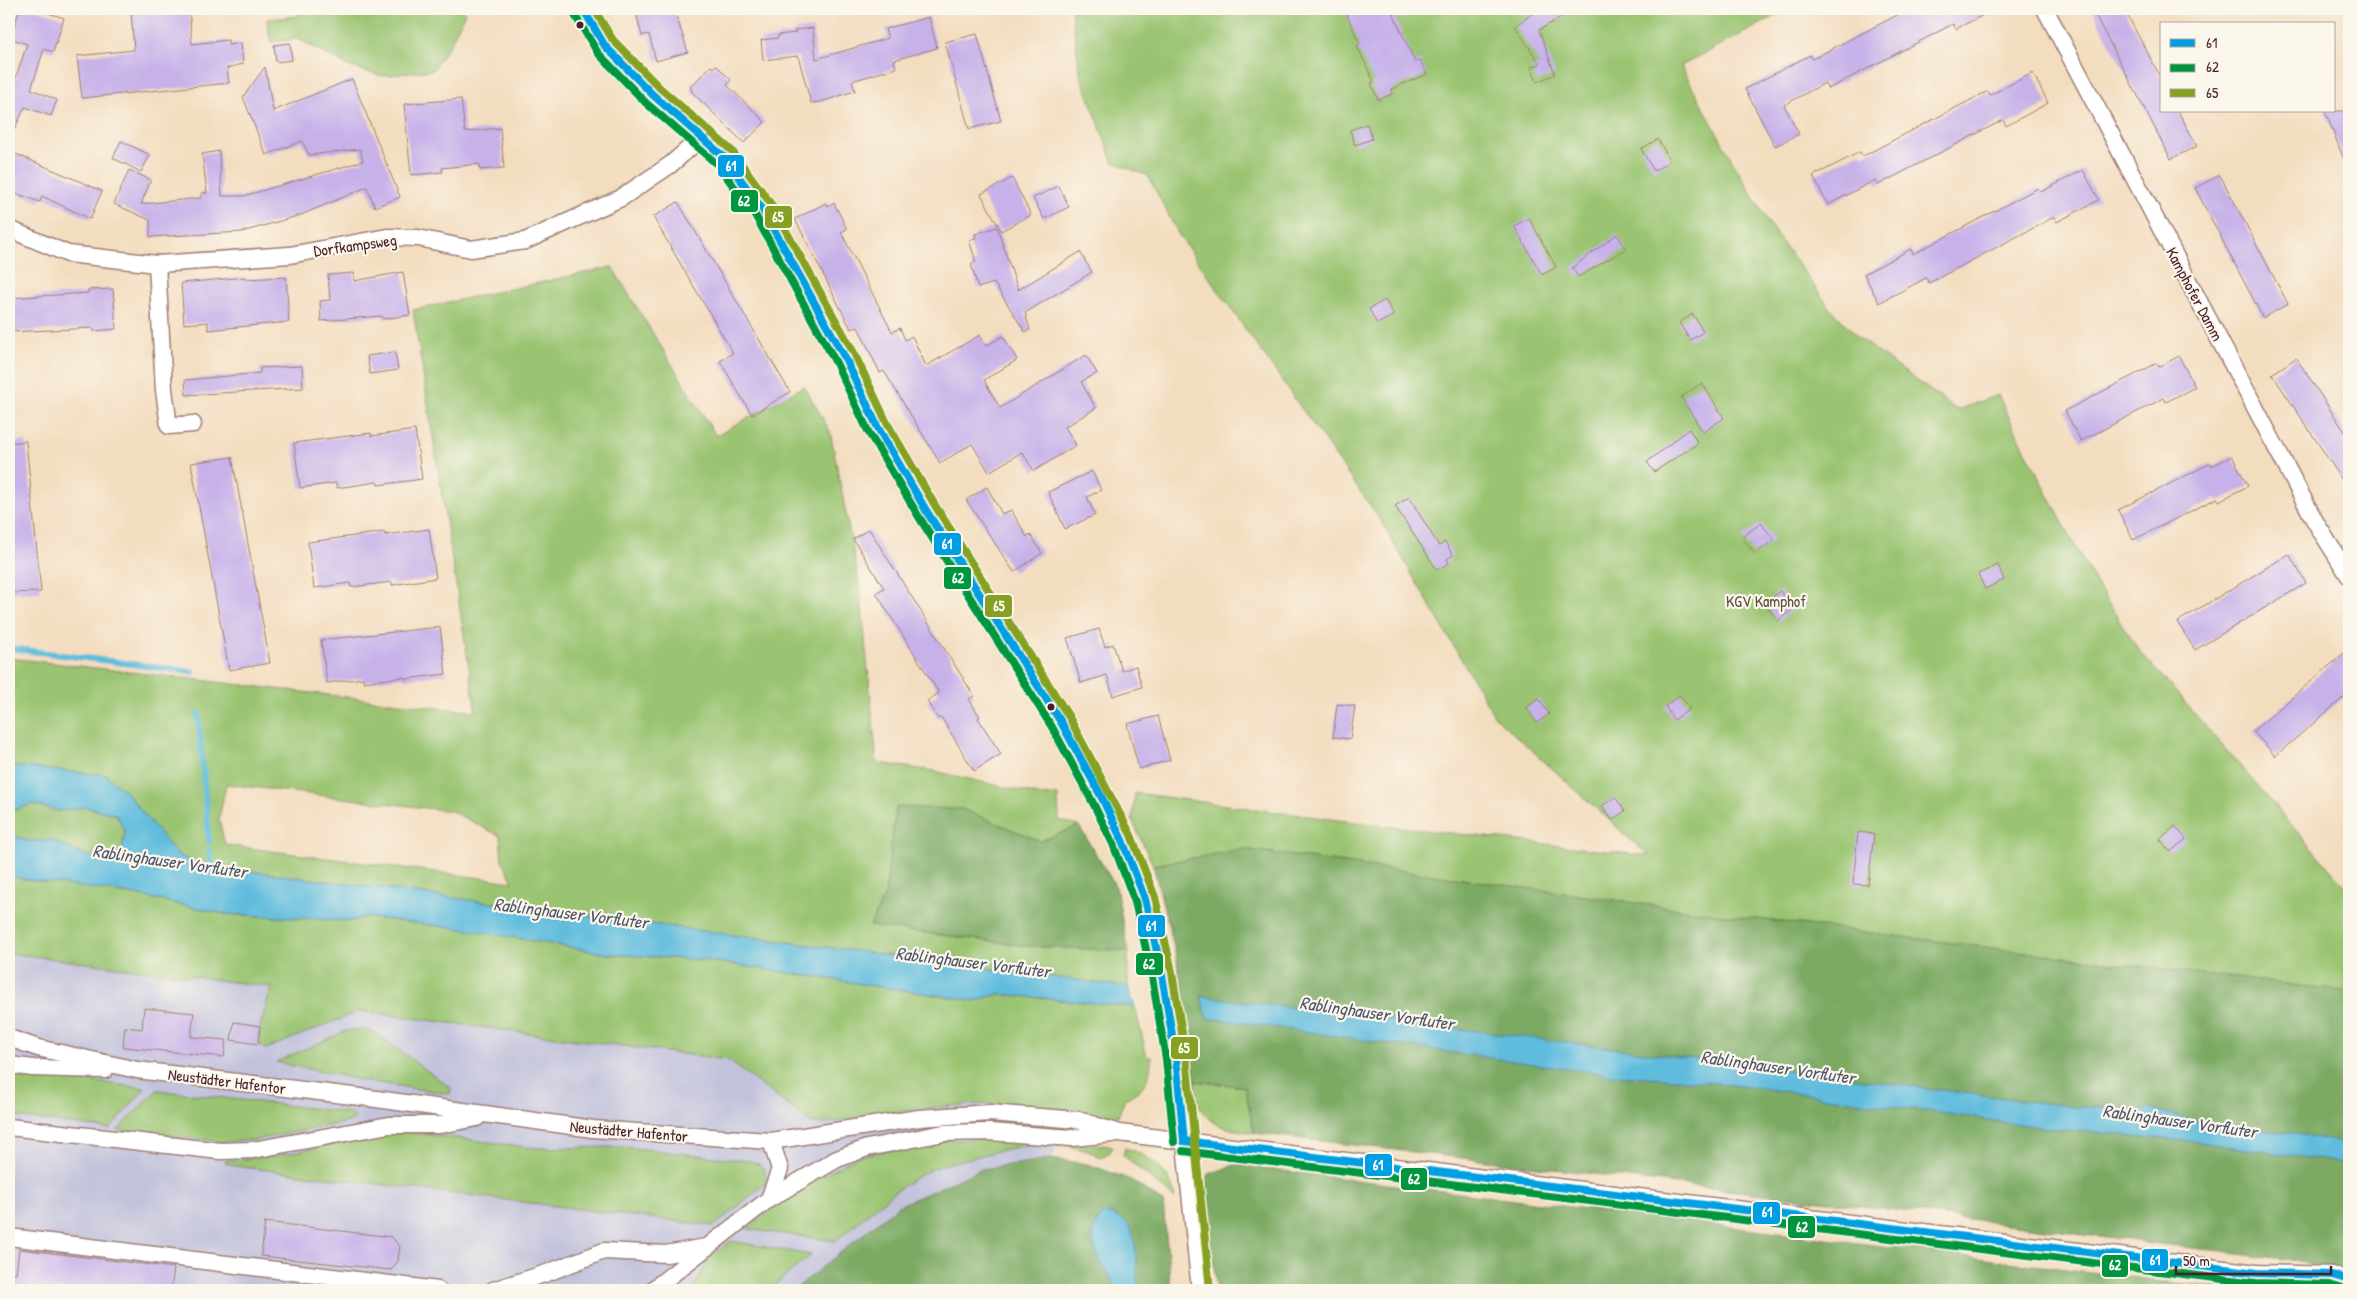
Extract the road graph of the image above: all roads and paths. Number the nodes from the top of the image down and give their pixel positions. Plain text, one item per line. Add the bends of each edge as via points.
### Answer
1 (583, 9) edge
2 (2045, 9) edge
3 (702, 137) junction
4 (9, 229) edge
5 (157, 264) junction
6 (194, 424) dead end
7 (2349, 576) edge
8 (9, 1038) edge
9 (9, 1066) edge
10 (137, 1070) junction
11 (489, 1116) junction
12 (12, 1130) edge
13 (1119, 1133) junction
14 (771, 1141) junction
15 (1184, 1142) junction
16 (768, 1199) junction
17 (9, 1237) edge
18 (709, 1247) junction
19 (2257, 1273) junction
20 (2349, 1280) edge
21 (503, 1289) edge
22 (438, 1290) edge
23 (652, 1290) edge
24 (1200, 1290) edge
25 (2314, 1290) edge

1 - 3 street via 606,46 653,95
2 - 7 street, Kamphofer Damm via 2316,523
3 - 5 street, Dorfkampsweg via 670,166 621,198 526,241 471,249 418,238 387,237 290,255
3 - 15 street via 724,158 763,210 845,358 883,436 927,512 1060,722 1122,840 1145,900 1161,969 1176,1058
4 - 5 street, Dorfkampsweg via 68,254
5 - 6 street via 169,426
8 - 10 street via 38,1048
9 - 10 street
10 - 11 street, Neustädter Hafentor
11 - 12 street via 440,1125 389,1126 253,1150 220,1151
11 - 14 street, Neustädter Hafentor via 593,1129
13 - 14 street, Neustädter Hafentor via 1079,1120 990,1113 919,1118
13 - 15 street, Neustädter Hafentor
13 - 16 street, Neustädter Hafentor via 1072,1138 990,1132 944,1133 911,1138 838,1159
14 - 16 street via 780,1169
15 - 19 street, Neustädter Hafentor
15 - 24 street
16 - 18 street, Neustädter Hafentor
17 - 22 street
18 - 21 street via 666,1254 604,1251
18 - 23 street, Neustädter Hafentor
19 - 20 street, Neustädter Hafentor via 2332,1275
19 - 25 street, Neustädter Hafentor

